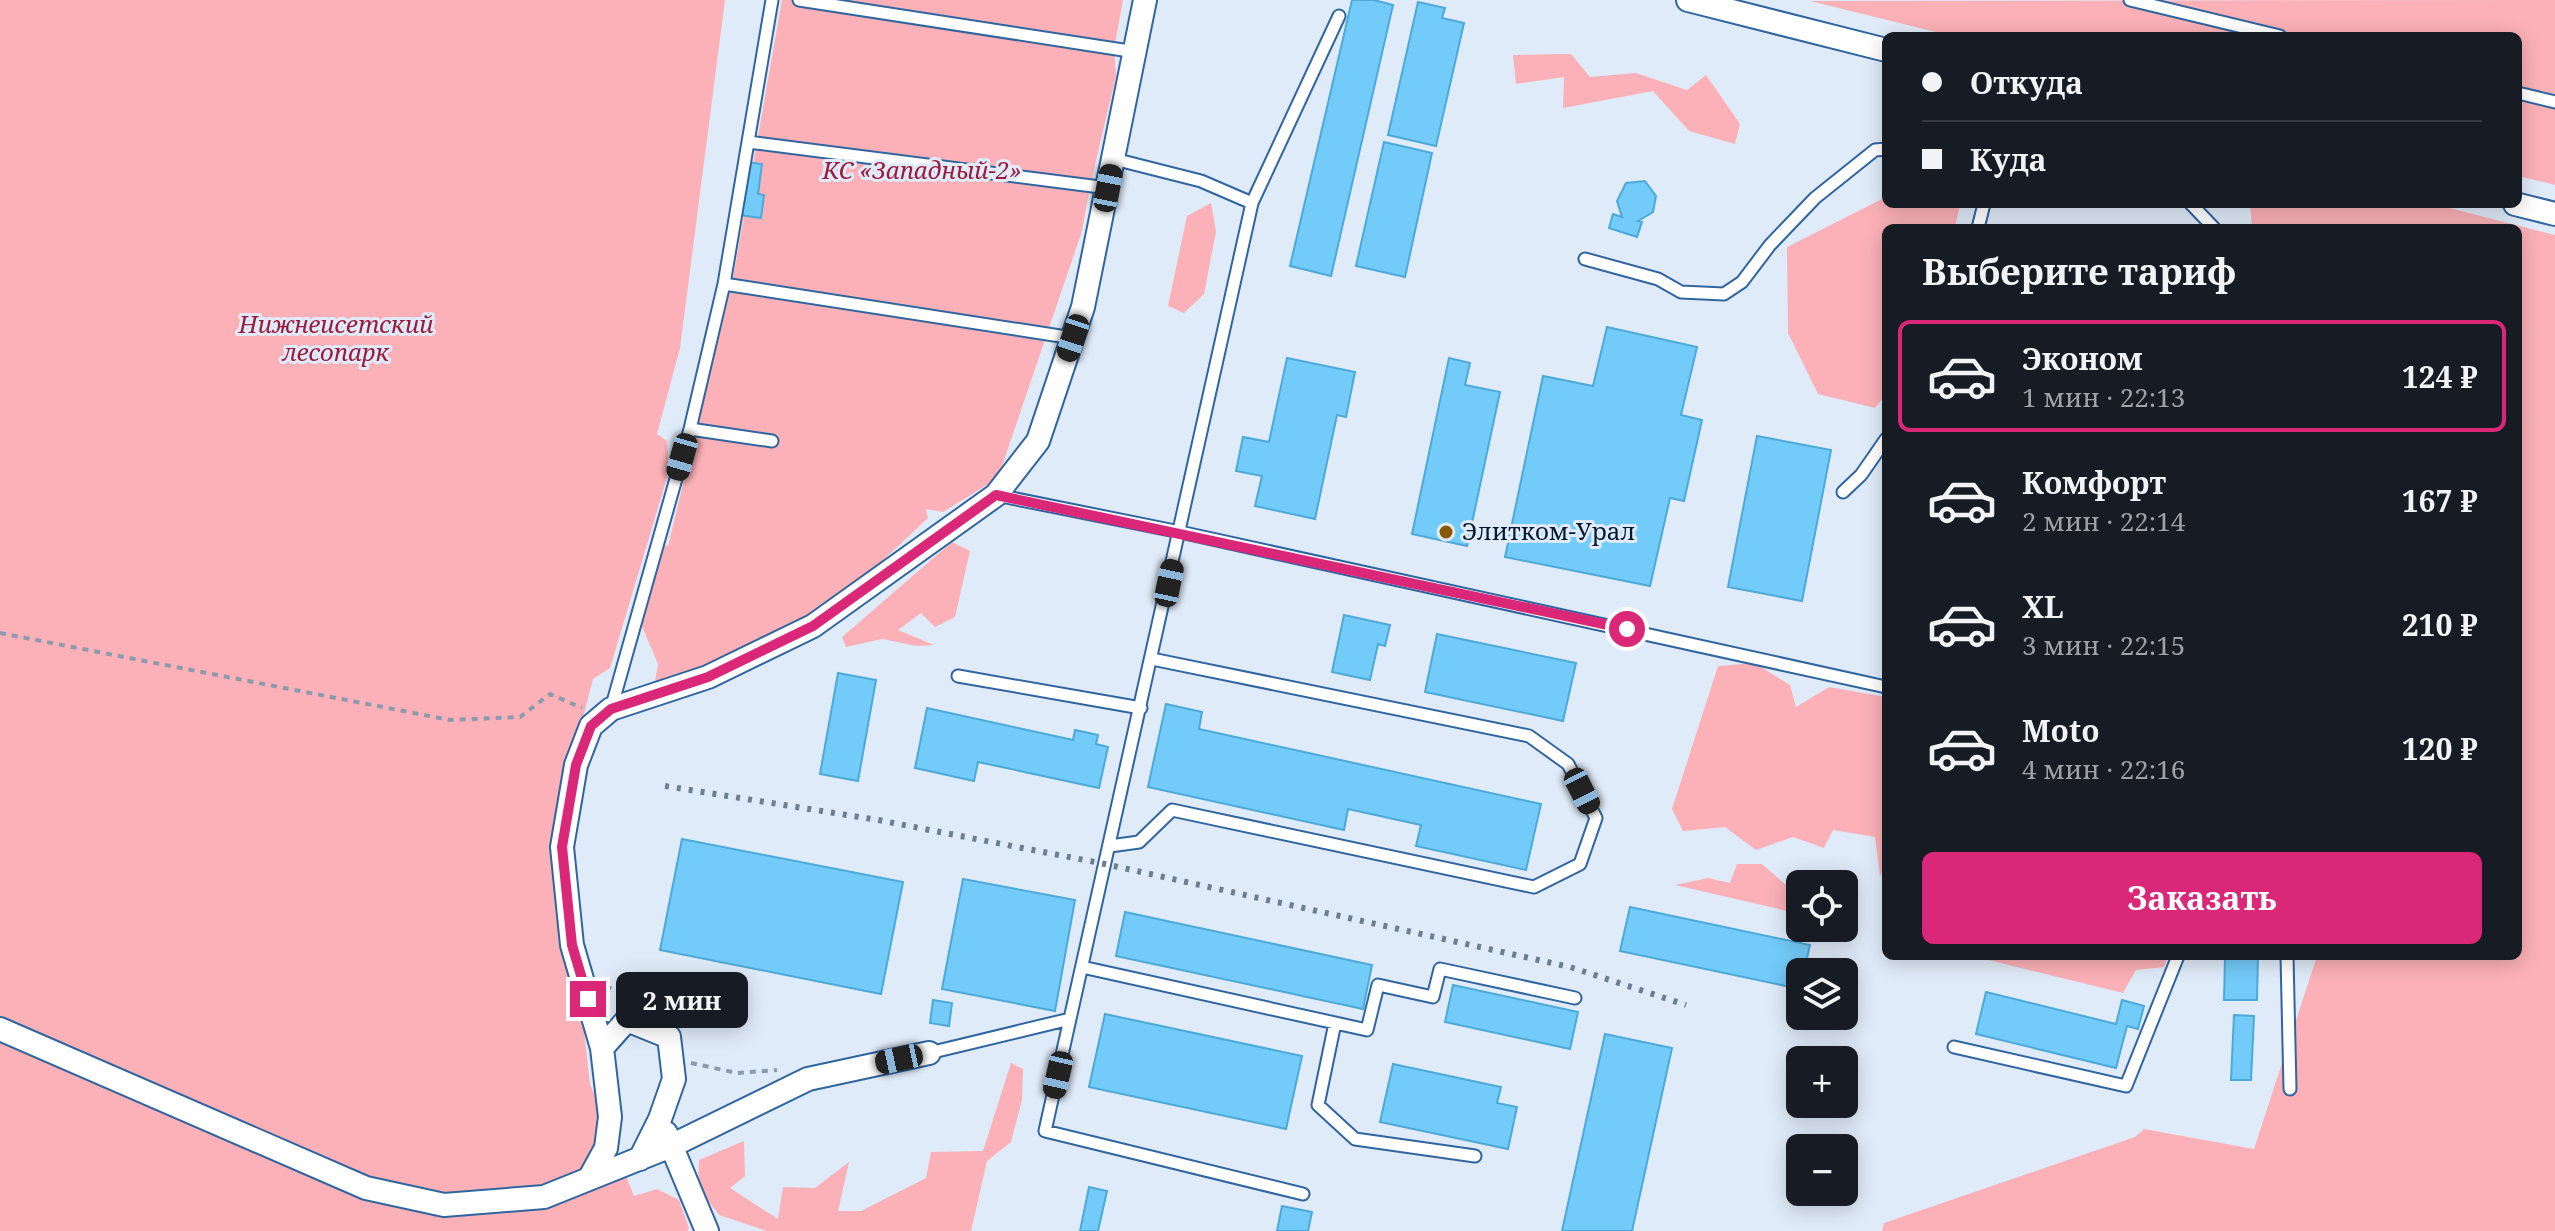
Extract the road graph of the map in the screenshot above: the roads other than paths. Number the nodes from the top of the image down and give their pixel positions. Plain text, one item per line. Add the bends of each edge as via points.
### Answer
1 (772, 0) edge
2 (799, 0) edge
3 (1145, 0) edge
4 (1688, 0) edge
5 (2130, 0) edge
6 (1752, 8) edge
7 (1339, 16) dead end
8 (2263, 32) edge
9 (1882, 49) edge
10 (1136, 52) junction
11 (2522, 94) edge
12 (2555, 102) edge
13 (748, 142) junction
14 (1882, 149) edge
15 (1114, 159) junction
16 (1108, 188) junction
17 (1252, 203) junction
18 (2522, 206) edge
19 (2195, 208) edge
20 (2555, 214) edge
21 (2210, 224) edge
22 (1585, 259) dead end
23 (724, 284) junction
24 (1073, 338) junction
25 (690, 429) junction
26 (772, 441) dead end
27 (1882, 445) edge
28 (1843, 492) dead end
29 (996, 495) junction
30 (1180, 532) junction
31 (1152, 659) junction
32 (958, 676) dead end
33 (1882, 686) edge
34 (1141, 708) junction
35 (607, 713) junction
36 (1110, 846) junction
37 (2177, 960) edge
38 (2287, 960) edge
39 (1082, 967) junction
40 (1575, 998) dead end
41 (1070, 1019) junction
42 (1335, 1023) junction
43 (0, 1029) edge
44 (1954, 1047) dead end
45 (602, 1048) junction
46 (929, 1053) joint
47 (2290, 1089) dead end
48 (660, 1119) junction
49 (671, 1146) junction
50 (1475, 1156) dead end
51 (640, 1159) junction
52 (589, 1179) junction
53 (1303, 1194) dead end
54 (707, 1231) edge

1 - 13 lane
2 - 10 lane
3 - 10 street
4 - 6 street
5 - 8 lane
6 - 9 street
7 - 17 lane
10 - 15 street
11 - 12 lane
13 - 16 lane
13 - 23 lane
14 - 22 lane via 1815,198 1742,282 1724,294 1681,292 1658,279
15 - 16 street
15 - 17 lane via 1201,181
16 - 24 street
17 - 30 lane
18 - 20 street
19 - 21 lane
23 - 24 lane
23 - 25 lane
24 - 29 street via 1038,441
25 - 26 lane
25 - 35 lane
27 - 28 lane
29 - 30 lane
29 - 35 street via 813,626 708,677
30 - 31 lane
30 - 33 lane
31 - 34 lane
31 - 36 lane via 1529,736 1568,764 1596,818 1580,864 1534,887 1172,810 1139,842
32 - 34 lane
34 - 36 lane
35 - 45 street via 591,726 576,765 562,847 572,945
36 - 39 lane
37 - 44 lane via 2126,1086
38 - 47 lane
39 - 41 lane
39 - 42 lane
40 - 42 lane via 1440,969 1433,997 1378,985 1367,1030
41 - 46 lane
41 - 53 lane via 1045,1131
42 - 50 lane via 1318,1105 1355,1139
43 - 52 street via 366,1188 444,1205 544,1197
45 - 48 street via 627,1020 669,1037 674,1079
45 - 52 street via 610,1117 606,1148
46 - 49 street via 808,1079
48 - 49 street
48 - 51 street
49 - 51 street
49 - 54 street
51 - 52 street

